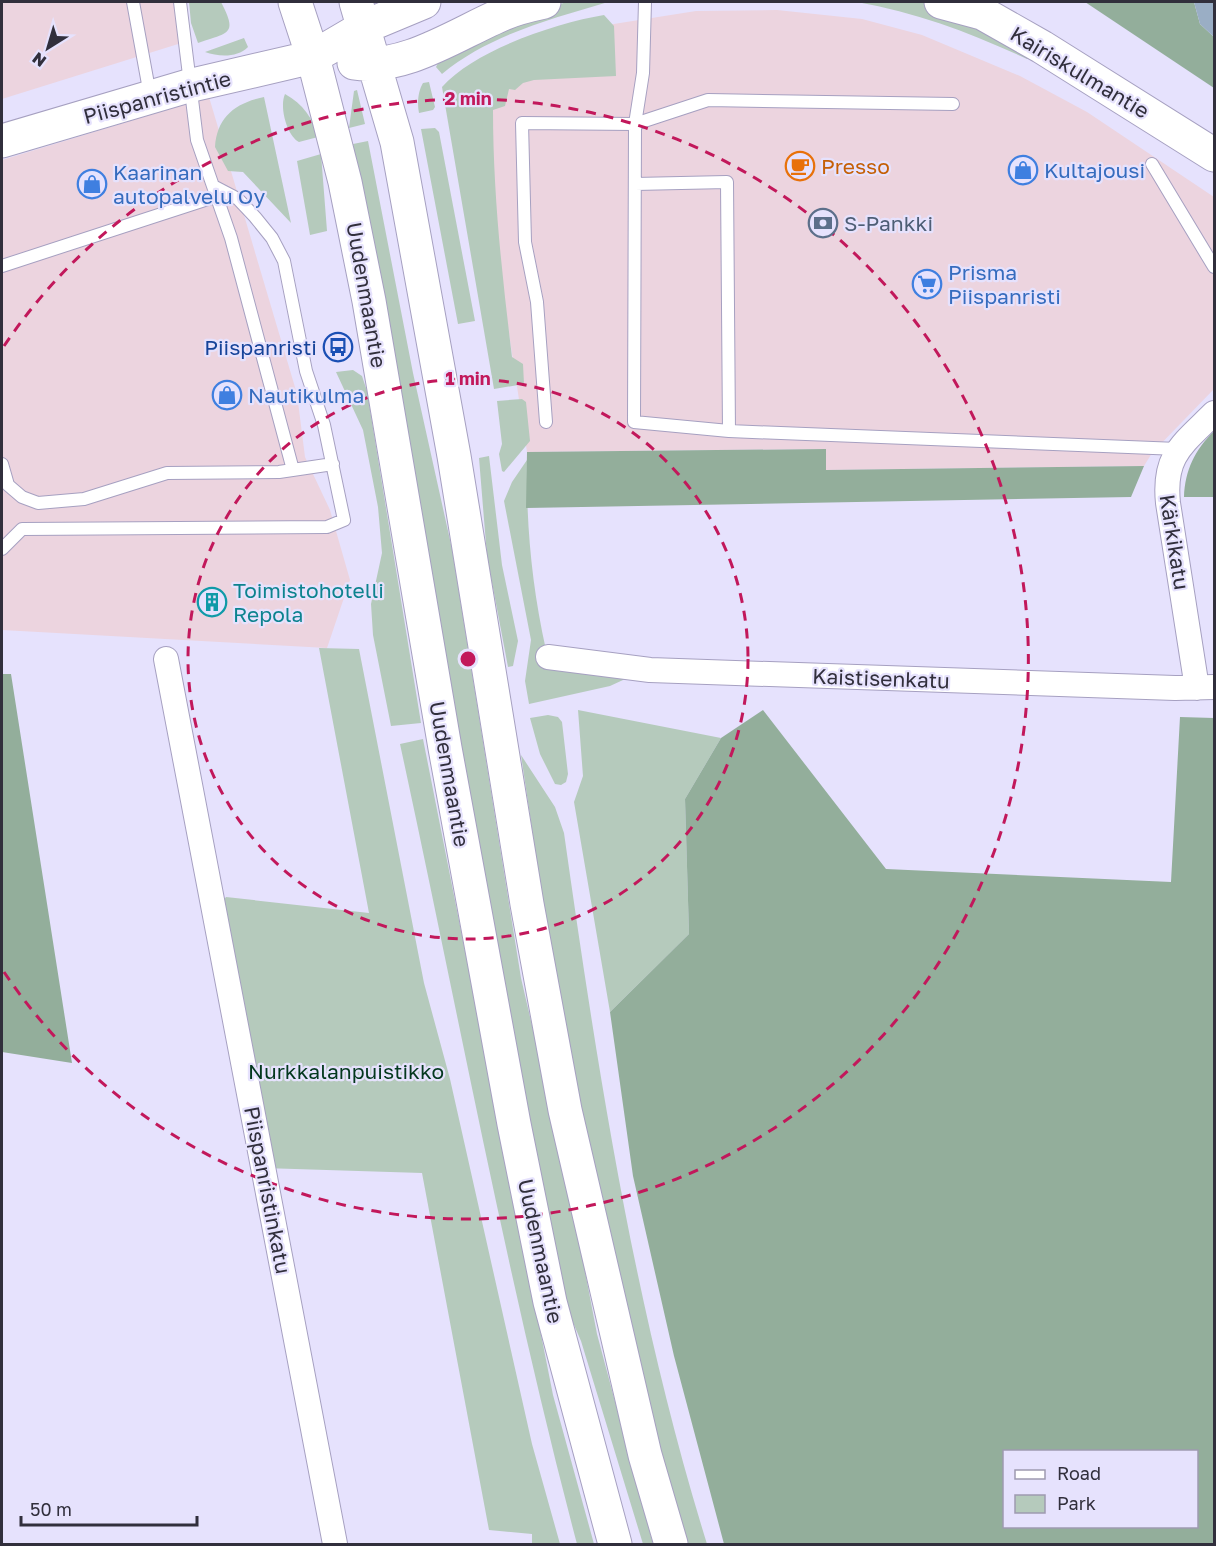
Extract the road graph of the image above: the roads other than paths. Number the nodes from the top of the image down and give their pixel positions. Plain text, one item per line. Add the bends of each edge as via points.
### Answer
1 (133, 2) edge
2 (180, 2) edge
3 (295, 2) edge
4 (424, 2) edge
5 (544, 2) edge
6 (645, 2) edge
7 (941, 2) edge
8 (993, 5) edge
9 (360, 14) edge
10 (314, 57) junction
11 (375, 66) junction
12 (188, 86) junction
13 (151, 97) junction
14 (953, 104) dead end
15 (635, 124) junction
16 (1215, 131) edge
17 (2, 141) edge
18 (1215, 155) edge
19 (1152, 164) dead end
20 (635, 184) junction
21 (216, 192) junction
22 (2, 266) edge
23 (1215, 267) edge
24 (1215, 413) edge
25 (546, 422) dead end
26 (729, 431) junction
27 (1178, 449) junction
28 (2, 464) edge
29 (333, 464) junction
30 (293, 470) junction
31 (2, 549) edge
32 (548, 657) dead end
33 (166, 658) dead end
34 (1206, 688) edge
35 (335, 1545) edge
36 (615, 1545) edge
37 (671, 1545) edge

1 - 13 lane
2 - 12 lane
3 - 10 main road, Uudenmaantie
4 - 9 main road
5 - 11 main road via 506,12 425,50
6 - 15 lane via 644,73
7 - 8 main road, Kairiskulmantie
8 - 16 main road, Kairiskulmantie
8 - 18 main road, Kairiskulmantie
9 - 10 main road
9 - 11 main road
10 - 11 main road
10 - 12 main road, Piispanristintie
10 - 36 main road, Uudenmaantie via 369,302 444,748 525,1180 550,1302
11 - 37 main road via 397,142 447,415 565,1110 642,1444
12 - 13 main road, Piispanristintie
12 - 21 lane via 197,140
13 - 17 main road, Piispanristintie
14 - 15 lane via 708,100
15 - 20 lane
15 - 25 lane via 522,123 525,242 537,302
19 - 23 lane
20 - 26 lane via 634,422
20 - 26 lane via 727,182
21 - 22 lane
21 - 29 lane via 238,199 272,238 284,261 306,371
21 - 30 lane
24 - 27 street, Kärkikatu
26 - 27 lane
27 - 34 street, Kärkikatu via 1166,476 1166,489
28 - 30 lane via 8,485 22,497 38,503 84,499 167,473
29 - 30 lane
29 - 31 lane via 344,520 327,527 22,529
32 - 34 street, Kaistisenkatu via 650,670
33 - 35 street, Piispanristinkatu

